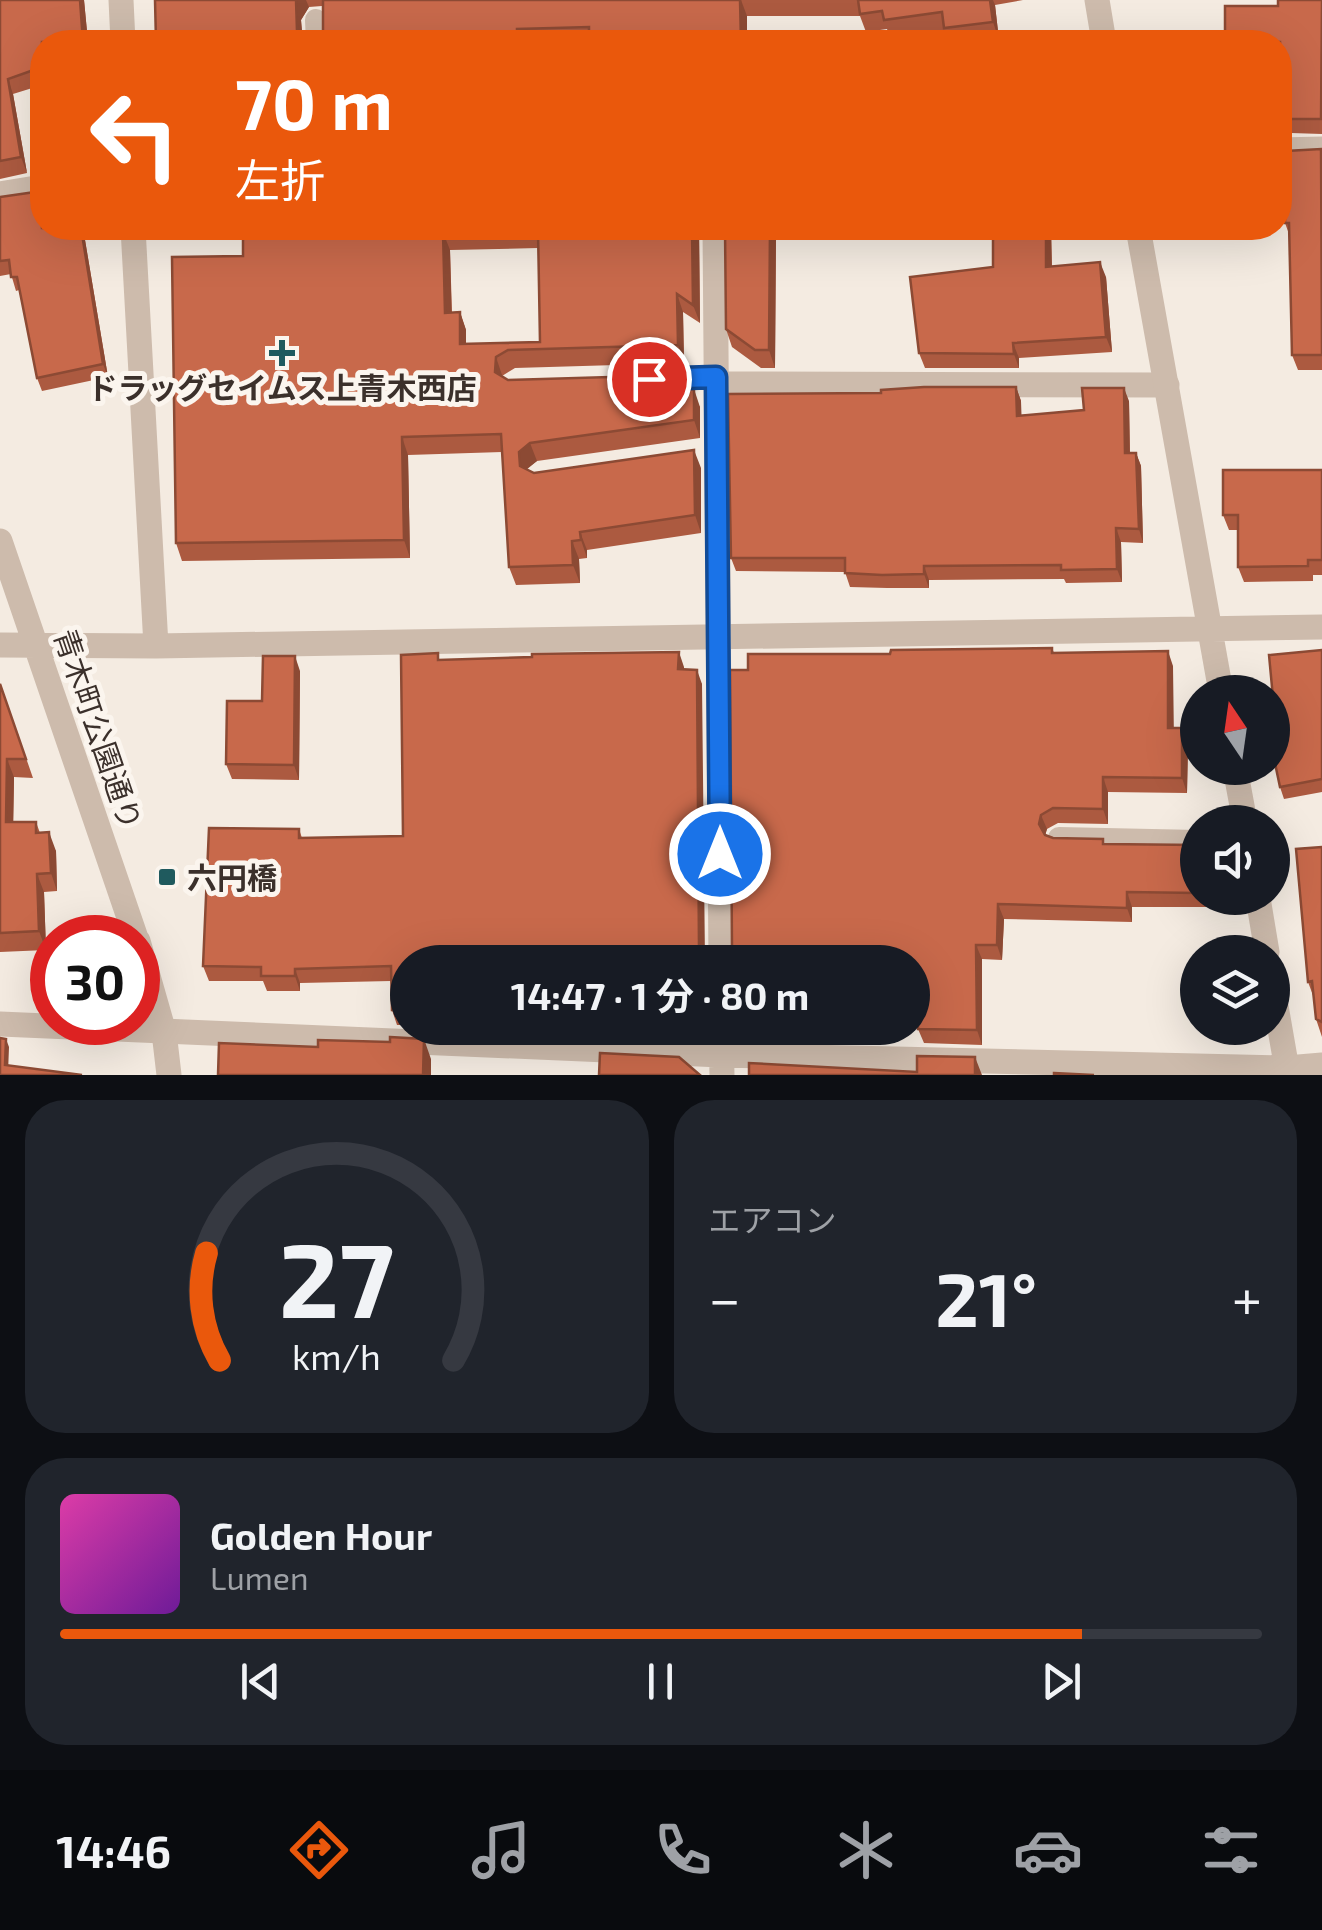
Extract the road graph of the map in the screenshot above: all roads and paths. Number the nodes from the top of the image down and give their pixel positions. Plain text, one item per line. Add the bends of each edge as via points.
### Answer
1 (121, 0) edge
2 (1096, 0) edge
3 (122, 30) edge
4 (1102, 30) edge
5 (1322, 149) edge
6 (1292, 150) edge
7 (30, 189) edge
8 (0, 194) edge
9 (134, 240) edge
10 (714, 240) edge
11 (1140, 240) edge
12 (624, 380) edge
13 (716, 380) junction
14 (1168, 385) junction
15 (0, 541) edge
16 (1322, 627) edge
17 (1210, 628) junction
18 (719, 636) junction
19 (0, 644) edge
20 (36, 645) junction
21 (156, 646) junction
22 (1218, 675) edge
23 (1059, 838) edge
24 (1180, 841) edge
25 (129, 915) edge
26 (721, 945) edge
27 (160, 1018) edge
28 (0, 1024) edge
29 (164, 1032) junction
30 (1283, 1045) edge
31 (722, 1065) edge
32 (1322, 1065) edge
33 (1288, 1072) edge
34 (169, 1075) edge

1 - 3 street
2 - 4 street
5 - 6 street
7 - 8 street
9 - 21 street
10 - 13 street
11 - 14 street
12 - 13 lane
13 - 14 street
13 - 18 street via 707,452
14 - 17 street
15 - 20 street, 青木町公園通り
16 - 17 street
17 - 18 street
17 - 22 street
18 - 21 street
18 - 26 street
19 - 20 street
20 - 21 street
20 - 25 street, 青木町公園通り
23 - 24 lane
27 - 29 street, 青木町公園通り
28 - 29 street
29 - 31 street
29 - 34 street, 青木町公園通り
30 - 33 street
31 - 33 street
32 - 33 street

